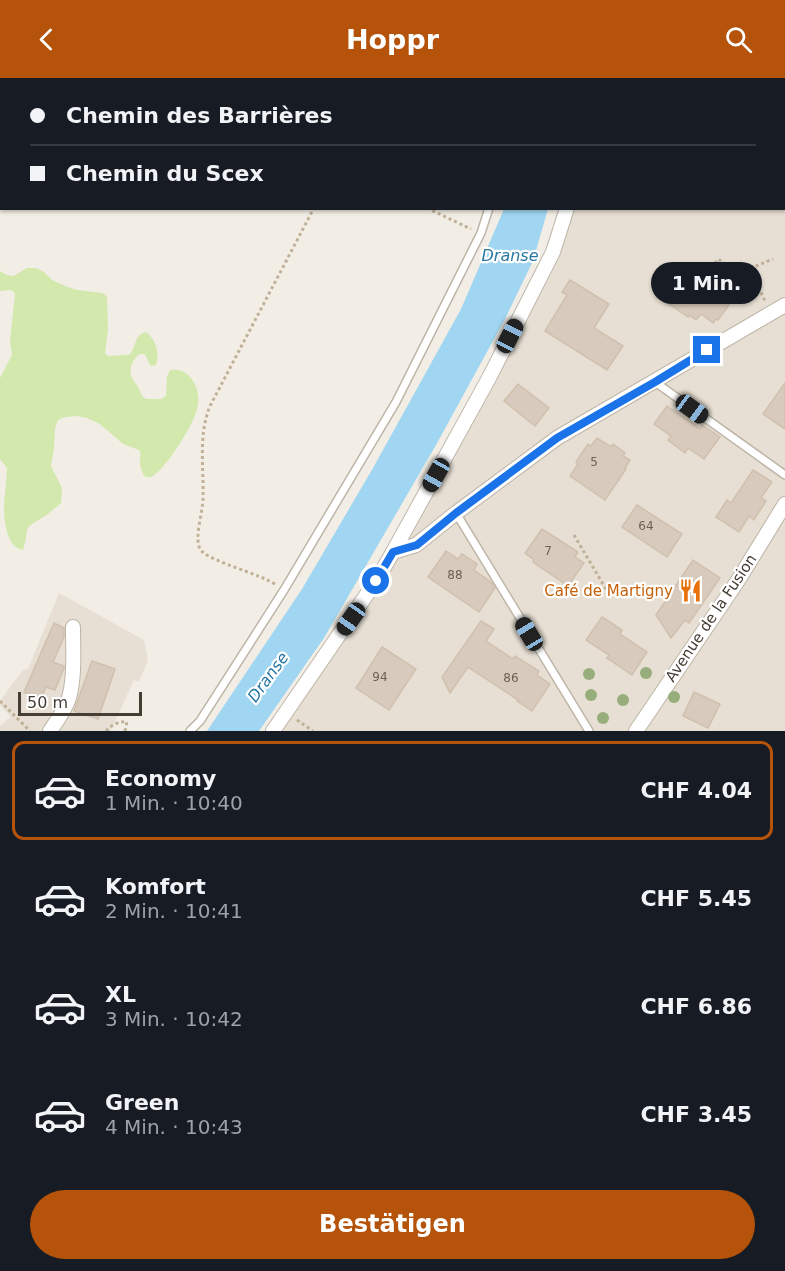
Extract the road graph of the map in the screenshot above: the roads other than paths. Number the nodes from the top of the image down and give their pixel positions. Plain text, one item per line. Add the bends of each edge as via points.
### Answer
1 (488, 210) edge
2 (566, 210) edge
3 (785, 305) edge
4 (655, 382) junction
5 (785, 475) edge
6 (785, 504) edge
7 (456, 513) junction
8 (393, 552) junction
9 (73, 627) dead end
10 (50, 731) edge
11 (190, 731) edge
12 (273, 731) edge
13 (589, 731) edge
14 (636, 731) edge

1 - 11 lane via 481,233 396,402 284,590 201,721
2 - 8 street via 552,252 495,367
3 - 4 street
4 - 5 lane
4 - 7 street via 557,438
6 - 14 street, Avenue de la Fusion
7 - 8 street via 417,545
7 - 13 lane
8 - 12 street
9 - 10 street via 69,699

